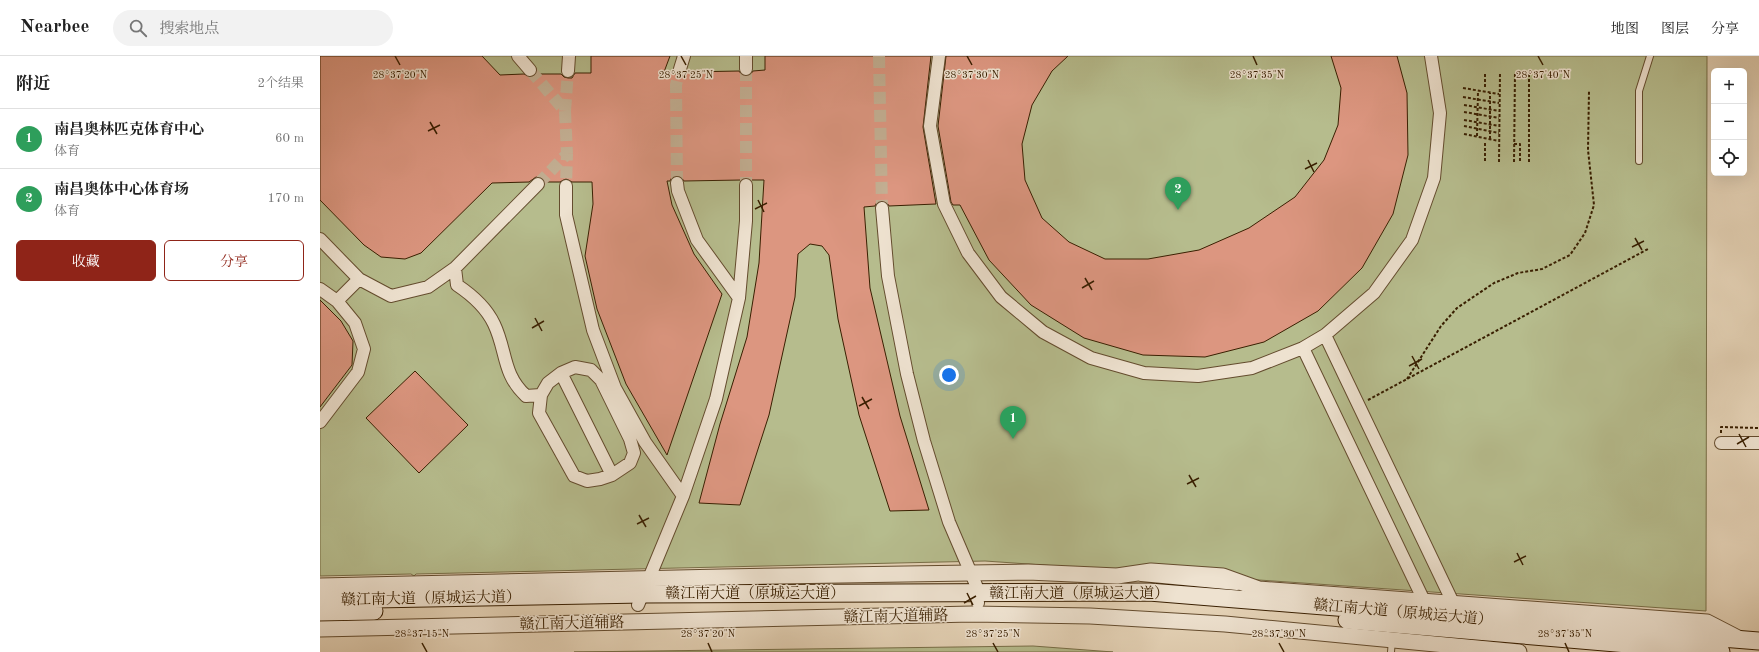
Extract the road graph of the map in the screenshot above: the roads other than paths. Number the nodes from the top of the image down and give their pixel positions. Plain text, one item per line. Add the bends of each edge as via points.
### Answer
1 (518, 56) edge
2 (569, 56) edge
3 (684, 56) edge
4 (746, 56) edge
5 (939, 56) edge
6 (1431, 56) edge
7 (1650, 56) edge
8 (680, 69) tunnel mouth
9 (746, 69) tunnel mouth
10 (530, 70) tunnel mouth
11 (568, 71) tunnel mouth
12 (1639, 161) dead end
13 (677, 183) tunnel mouth
14 (538, 184) tunnel mouth
15 (746, 185) tunnel mouth
16 (566, 186) tunnel mouth
17 (882, 208) tunnel mouth
18 (320, 239) edge
19 (455, 268) junction
20 (359, 278) junction
21 (320, 290) edge
22 (739, 298) junction
23 (337, 301) junction
24 (1325, 335) junction
25 (1303, 348) junction
26 (561, 373) junction
27 (611, 389) junction
28 (541, 395) junction
29 (320, 422) edge
30 (630, 439) junction
31 (645, 442) junction
32 (1721, 443) dead end
33 (1759, 443) edge
34 (612, 475) junction
35 (683, 496) junction
36 (971, 573) junction
37 (320, 586) edge
38 (644, 592) junction
39 (978, 598) junction
40 (320, 600) edge
41 (320, 612) edge
42 (1430, 614) junction
43 (1460, 617) junction
44 (320, 629) edge
45 (1759, 641) edge
46 (1392, 646) edge
47 (1519, 652) edge
48 (1721, 652) edge

1 - 10 street
2 - 11 street
3 - 8 street
4 - 9 street
5 - 25 street via 930,126 944,204 968,253 1001,297 1043,332 1091,358 1144,372 1198,376 1252,368
6 - 24 street via 1440,113 1434,178 1412,240 1374,293
7 - 12 lane via 1639,91
13 - 22 street via 697,240
14 - 19 street
15 - 22 street via 746,221
16 - 27 street via 566,215 593,330
17 - 36 street via 888,276 907,374 949,522
18 - 20 street
19 - 20 street via 428,287 391,296
19 - 28 street via 457,285 484,307 494,324 509,375 516,387 526,396
20 - 23 street
21 - 23 street
22 - 35 street via 716,399
23 - 29 street via 355,323 364,349 358,372
24 - 25 street
24 - 43 street
25 - 42 street
26 - 27 street via 575,367 591,370
26 - 28 street via 548,383
26 - 34 street
27 - 30 street
27 - 31 street
28 - 34 street via 540,413 574,476 587,481
30 - 31 street
30 - 34 street via 634,453 630,463
31 - 35 street
32 - 33 street
35 - 38 street
36 - 38 street
36 - 39 street
36 - 42 street via 1028,572 1117,576 1150,571 1223,576 1259,589
37 - 38 street
38 - 39 main road, 赣江南大道（原城运大道）
38 - 40 main road, 赣江南大道（原城运大道）
38 - 41 main road, 赣江南大道（原城运大道）
39 - 42 main road, 赣江南大道（原城运大道）
42 - 43 main road, 赣江南大道（原城运大道）
42 - 43 street
43 - 45 main road, 赣江南大道（原城运大道）
43 - 48 main road, 赣江南大道（原城运大道）
44 - 46 street, 赣江南大道辅路 via 980,614 1090,616 1225,624
46 - 47 street, 赣江南大道辅路

